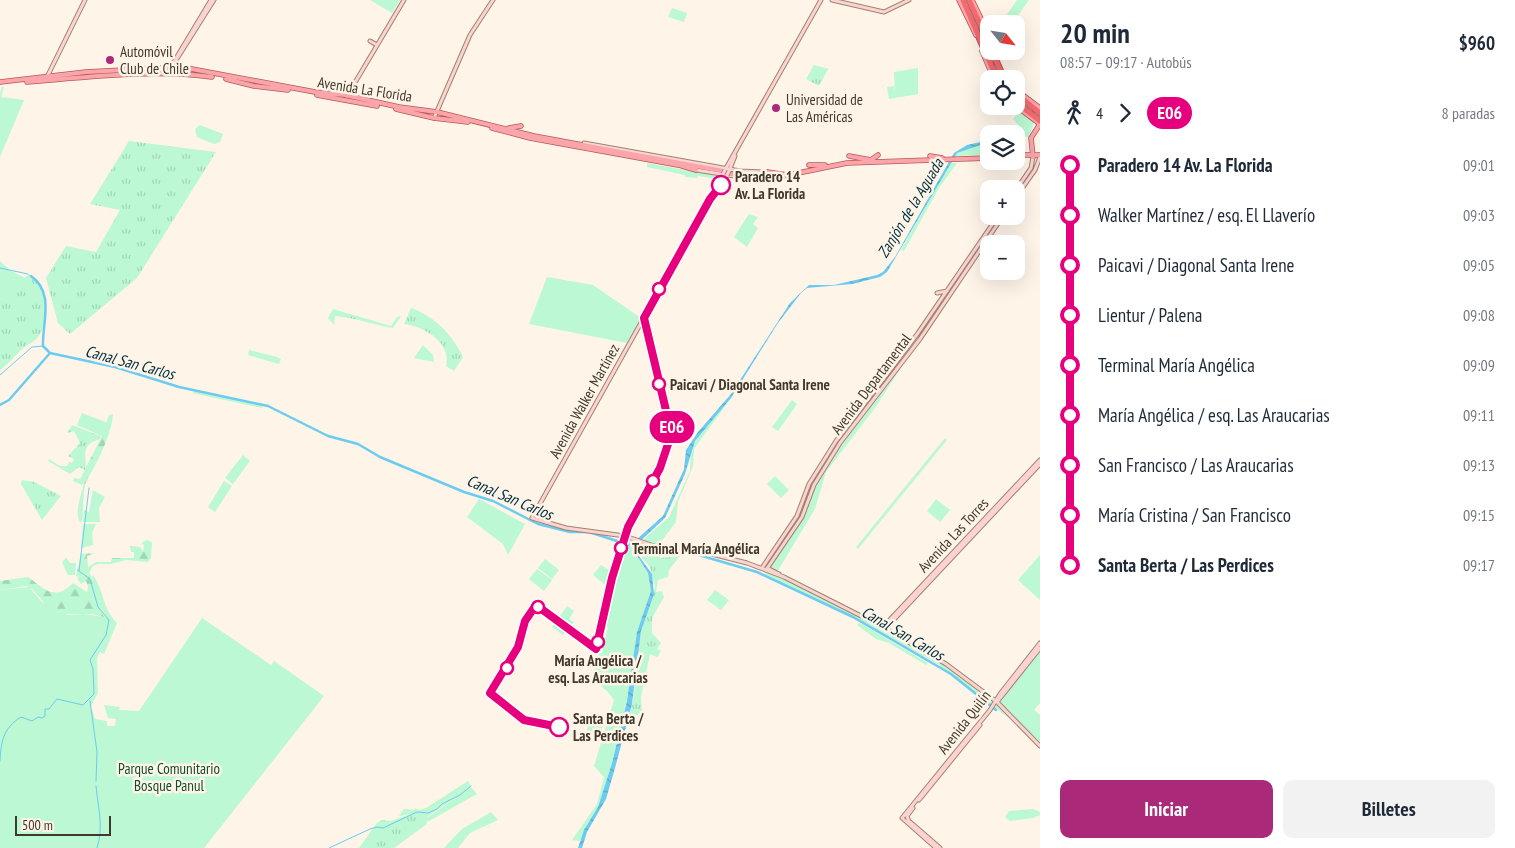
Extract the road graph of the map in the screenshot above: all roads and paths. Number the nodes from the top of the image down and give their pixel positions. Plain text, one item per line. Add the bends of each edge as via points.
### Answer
1 (85, 0) edge
2 (212, 0) edge
3 (403, 0) edge
4 (492, 0) edge
5 (821, 0) edge
6 (832, 0) edge
7 (909, 0) edge
8 (961, 0) edge
9 (971, 0) edge
10 (980, 18) edge
11 (972, 20) junction
12 (980, 22) edge
13 (370, 41) dead end
14 (980, 43) edge
15 (377, 44) junction
16 (980, 44) edge
17 (986, 60) edge
18 (172, 66) junction
19 (189, 68) junction
20 (990, 69) edge
21 (992, 70) edge
22 (168, 72) junction
23 (188, 74) junction
24 (89, 77) junction
25 (49, 78) junction
26 (83, 80) dead end
27 (254, 80) junction
28 (0, 83) edge
29 (249, 85) junction
30 (335, 96) junction
31 (347, 96) junction
32 (1025, 98) edge
33 (344, 100) junction
34 (1025, 102) edge
35 (1040, 108) edge
36 (426, 110) junction
37 (1025, 111) edge
38 (437, 112) junction
39 (1025, 113) edge
40 (1040, 113) edge
41 (425, 116) junction
42 (449, 117) junction
43 (434, 118) junction
44 (1038, 124) edge
45 (520, 126) dead end
46 (507, 129) junction
47 (514, 132) junction
48 (554, 141) junction
49 (572, 143) junction
50 (584, 143) joint
51 (1031, 147) junction
52 (602, 149) junction
53 (611, 152) junction
54 (620, 153) junction
55 (878, 155) dead end
56 (1025, 155) joint
57 (849, 156) dead end
58 (930, 156) dead end
59 (1025, 156) edge
60 (1033, 156) junction
61 (1040, 156) edge
62 (980, 157) edge
63 (942, 158) junction
64 (952, 158) junction
65 (871, 160) junction
66 (835, 163) junction
67 (677, 165) junction
68 (809, 165) dead end
69 (825, 165) junction
70 (844, 165) dead end
71 (696, 170) joint
72 (726, 172) junction
73 (767, 172) joint
74 (785, 176) junction
75 (1023, 180) edge
76 (765, 181) joint
77 (1025, 185) edge
78 (992, 225) edge
79 (997, 225) edge
80 (947, 291) junction
81 (937, 293) dead end
82 (1040, 460) edge
83 (1040, 464) edge
84 (770, 561) junction
85 (765, 568) junction
86 (901, 609) junction
87 (884, 628) junction
88 (1040, 643) edge
89 (1040, 648) edge
90 (994, 705) junction
91 (989, 713) junction
92 (1040, 746) edge
93 (913, 807) junction
94 (904, 816) junction
95 (910, 822) junction
96 (924, 836) junction
97 (929, 841) junction
98 (936, 848) edge
99 (940, 848) edge

1 - 25 main road
2 - 18 main road
3 - 15 main road
4 - 38 main road via 470,35
5 - 72 main road, Avenida Walker Martínez
6 - 7 main road via 884,12
8 - 11 highway
8 - 16 main road
9 - 10 main road
9 - 12 highway
11 - 14 highway
11 - 21 highway
13 - 15 main road
15 - 31 main road
17 - 20 main road
18 - 19 main road, Avenida La Florida
18 - 22 main road
18 - 25 main road, Avenida La Florida
19 - 23 main road
19 - 27 main road, Avenida La Florida
22 - 23 main road, Avenida La Florida
22 - 24 main road, Avenida La Florida
23 - 29 main road, Avenida La Florida
24 - 25 main road, Avenida La Florida
24 - 26 main road
25 - 28 main road, Avenida La Florida
25 - 28 main road
27 - 29 main road via 254,84
27 - 30 main road, Avenida La Florida
29 - 30 main road, Avenida La Florida
30 - 31 main road, Avenida La Florida
30 - 33 main road, Avenida La Florida
31 - 33 main road
31 - 36 main road, Avenida La Florida
32 - 35 main road
33 - 41 main road, Avenida La Florida
34 - 40 highway
36 - 38 main road, Avenida La Florida
36 - 41 main road
37 - 44 highway
38 - 42 main road, Avenida La Florida
38 - 43 main road
39 - 44 main road
41 - 43 main road, Avenida La Florida
42 - 43 main road, Avenida La Florida
42 - 46 main road, Avenida La Florida
42 - 47 main road, Avenida La Florida
44 - 51 main road
45 - 46 main road
46 - 47 main road, Avenida La Florida
47 - 48 main road, Avenida La Florida
48 - 49 main road, Avenida La Florida
48 - 52 main road, Avenida La Florida
49 - 50 main road
49 - 53 main road, Avenida La Florida
50 - 52 main road, Avenida La Florida
51 - 56 main road
51 - 60 main road
52 - 53 main road
52 - 54 main road, Avenida La Florida
52 - 72 main road, Avenida La Florida
53 - 54 main road, Avenida La Florida
54 - 67 main road, Avenida La Florida
54 - 72 main road, Avenida La Florida
55 - 65 main road
56 - 60 main road
57 - 65 main road
58 - 63 main road
59 - 60 main road
60 - 61 main road
60 - 75 main road via 1031,168
61 - 77 main road via 1037,168
62 - 64 main road, Avenida La Florida
63 - 64 main road, Avenida La Florida
63 - 65 main road, Avenida La Florida
64 - 66 main road, Avenida La Florida
65 - 66 main road, Avenida La Florida
66 - 69 main road, Avenida La Florida
66 - 70 main road
66 - 74 main road, Avenida La Florida
67 - 71 main road
67 - 72 main road, Avenida La Florida
68 - 69 main road
69 - 74 main road, Avenida La Florida
71 - 72 main road, Avenida La Florida
72 - 73 main road, Avenida La Florida
72 - 74 main road, Avenida La Florida via 760,178
72 - 76 main road, Avenida La Florida
72 - 85 main road, Avenida Walker Martínez via 532,518 566,528 605,532 657,547 689,548
73 - 74 main road
74 - 76 main road
78 - 80 main road, Avenida Departamental
79 - 84 main road, Avenida Departamental via 920,339 841,441 814,485 802,516
80 - 81 main road
80 - 84 main road, Avenida Departamental via 836,442 809,484 797,516
82 - 86 main road, Avenida Las Torres
83 - 86 main road, Avenida Las Torres
84 - 85 main road, Avenida Departamental
85 - 87 main road via 859,614 860,619 865,618
86 - 87 main road, Avenida Las Torres
87 - 90 main road via 946,664
88 - 90 main road, Avenida Quilín
89 - 90 main road, Avenida Quilín
90 - 91 main road, Avenida Quilín
90 - 92 main road
91 - 93 main road, Avenida Quilín
91 - 94 main road, Avenida Quilín
93 - 94 main road, Avenida Quilín
93 - 95 main road via 907,816
94 - 95 main road
94 - 96 main road
95 - 96 main road
96 - 97 main road
97 - 98 main road
97 - 99 main road

